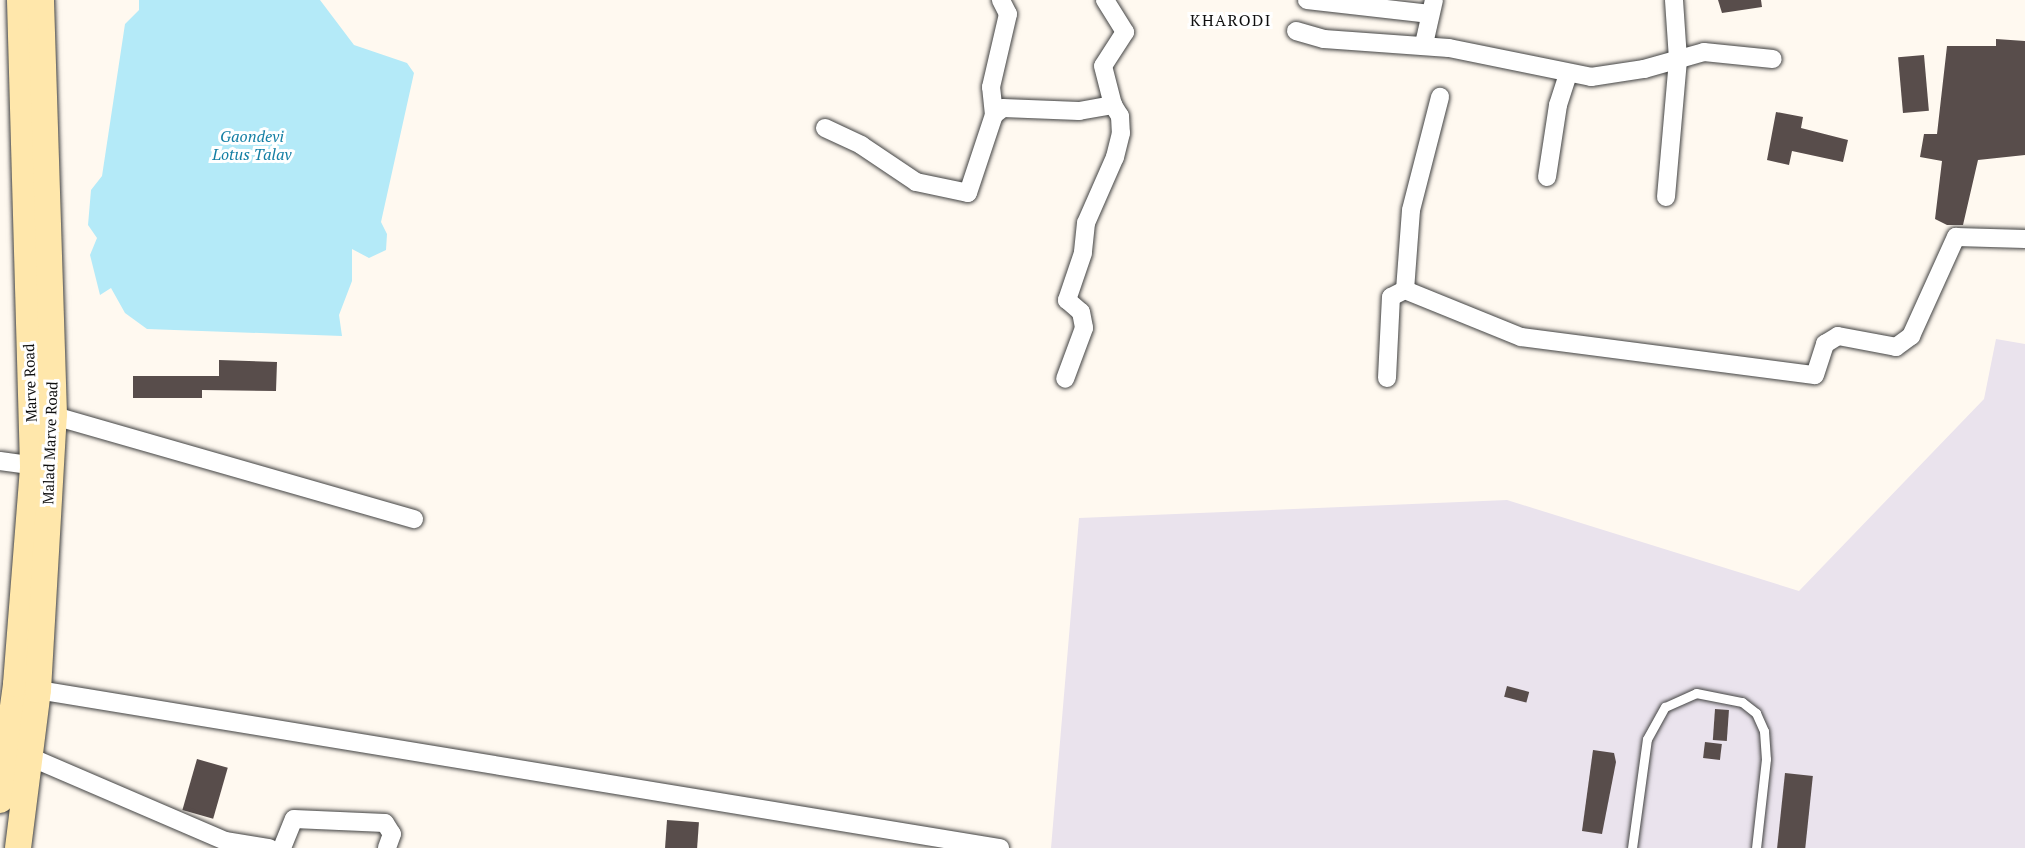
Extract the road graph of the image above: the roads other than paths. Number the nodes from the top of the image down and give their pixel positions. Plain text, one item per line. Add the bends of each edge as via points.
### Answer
1 (20, 0) edge
2 (41, 0) edge
3 (1001, 0) edge
4 (1105, 0) edge
5 (1306, 0) edge
6 (1674, 0) edge
7 (1432, 7) edge
8 (1296, 31) dead end
9 (1424, 44) junction
10 (1678, 59) junction
11 (1773, 59) dead end
12 (1568, 75) junction
13 (1440, 97) dead end
14 (1113, 105) junction
15 (994, 115) junction
16 (825, 128) dead end
17 (1547, 177) dead end
18 (1666, 197) dead end
19 (2025, 239) edge
20 (1405, 290) junction
21 (1387, 378) dead end
22 (1065, 379) dead end
23 (43, 412) junction
24 (0, 461) edge
25 (41, 467) junction
26 (414, 519) dead end
27 (38, 690) junction
28 (30, 757) junction
29 (0, 800) edge
30 (12, 845) edge
31 (269, 848) edge
32 (282, 848) edge
33 (387, 848) edge
34 (999, 848) edge
35 (1632, 848) edge
36 (1756, 848) edge

1 - 23 main road, Marve Road
2 - 23 main road, Malad Marve Road
3 - 15 street via 1008,14 991,87
4 - 14 street via 1125,32 1103,66
5 - 7 street
6 - 10 street
7 - 9 street
8 - 9 street via 1323,39
9 - 12 street
10 - 11 street via 1704,52
10 - 12 street via 1615,75
10 - 18 street
12 - 17 street via 1558,105
13 - 20 street via 1411,210
14 - 15 street via 1079,111 1003,108
14 - 22 street via 1120,116 1121,133 1115,157 1086,223 1083,253 1067,300 1081,312 1084,328
15 - 16 street via 968,194 916,182 861,145
19 - 20 street via 1956,237 1911,336 1896,347 1838,336 1825,344 1815,375 1521,337
20 - 21 street via 1390,297
23 - 25 main road, Malad Marve Road
23 - 26 street
24 - 25 street
25 - 27 main road, Malad Marve Road
25 - 29 main road
27 - 28 main road, Malad Marve Road
27 - 34 street
28 - 30 main road, Malad Marve Road
28 - 31 street via 225,841
32 - 33 street via 294,819 385,823 392,834
35 - 36 lane via 1647,739 1665,707 1696,693 1742,702 1756,713 1764,731 1766,759

